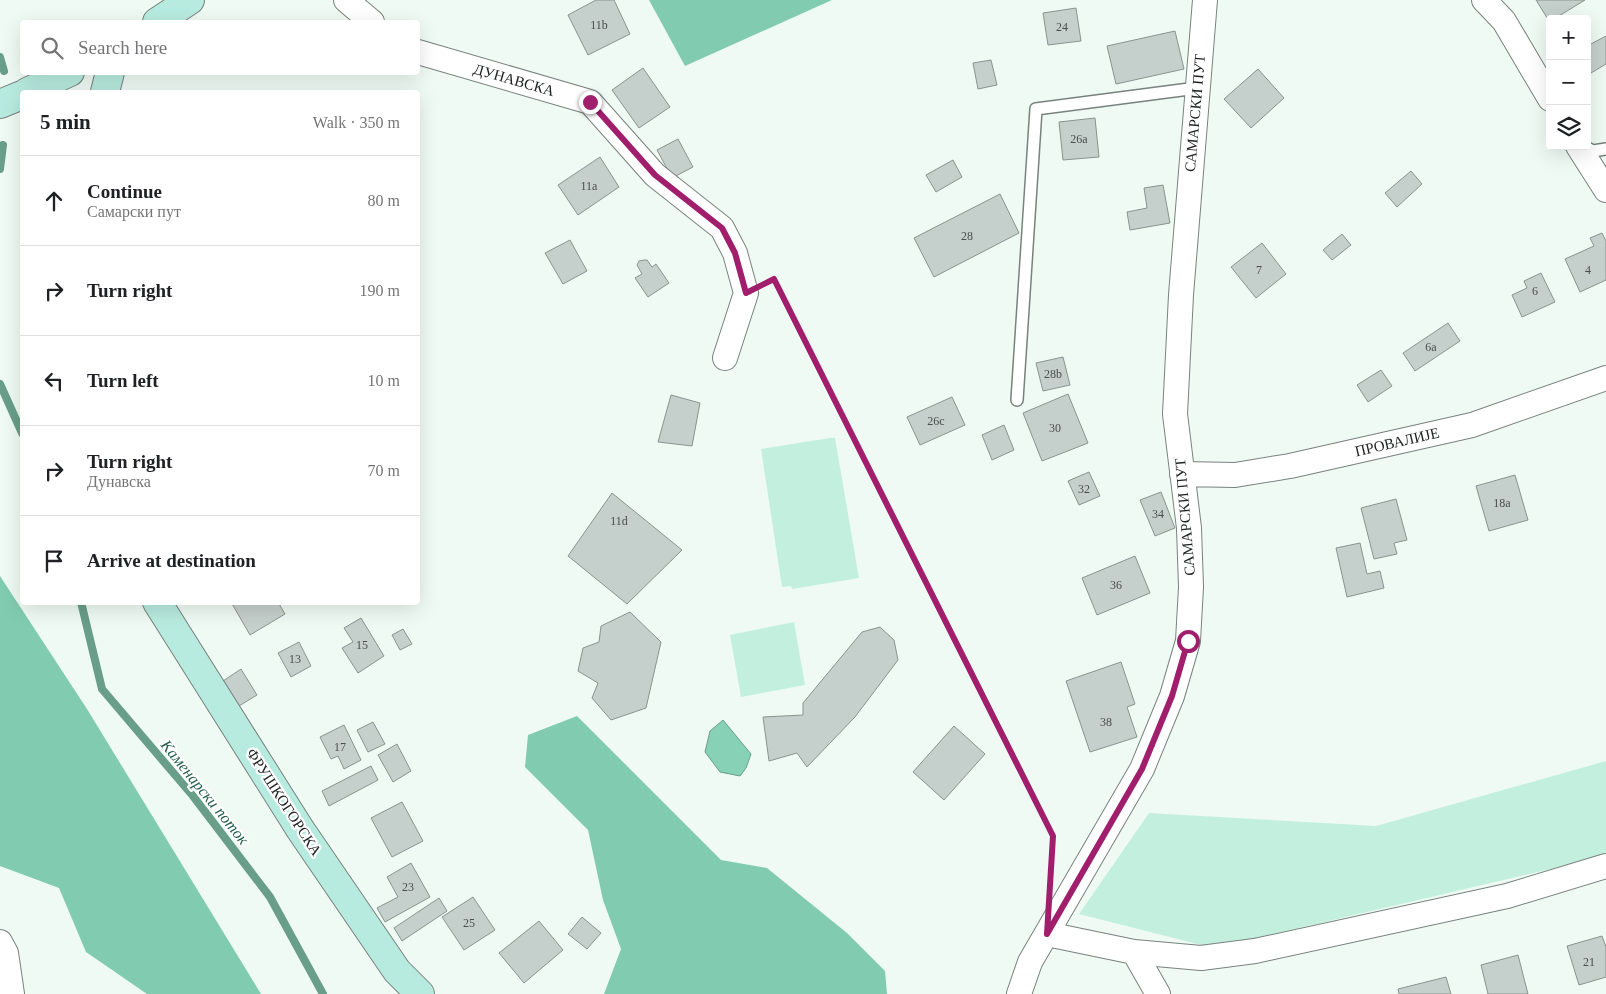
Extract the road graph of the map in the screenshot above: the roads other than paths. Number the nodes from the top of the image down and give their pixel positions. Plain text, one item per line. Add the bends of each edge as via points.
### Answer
1 (190, 0) edge
2 (346, 0) edge
3 (1205, 0) edge
4 (1484, 0) edge
5 (160, 20) edge
6 (370, 20) edge
7 (420, 53) edge
8 (65, 75) edge
9 (109, 75) edge
10 (1197, 88) junction
11 (38, 90) edge
12 (106, 90) edge
13 (1546, 92) edge
14 (20, 97) edge
15 (0, 104) edge
16 (1606, 149) edge
17 (1581, 150) edge
18 (1591, 150) edge
19 (1606, 190) edge
20 (725, 358) dead end
21 (1606, 378) edge
22 (1017, 400) dead end
23 (1182, 474) junction
24 (159, 605) edge
25 (1606, 866) edge
26 (1047, 934) junction
27 (0, 942) edge
28 (1134, 952) junction
29 (12, 994) edge
30 (420, 994) edge
31 (1018, 994) edge
32 (1158, 994) edge

1 - 5 street
2 - 6 street
3 - 10 street, САМАРСКИ ПУТ
4 - 13 street via 1504,21
7 - 20 street, ДУНАВСКА via 590,102 655,175 722,228 735,253 746,293
8 - 11 street
9 - 12 street
10 - 22 lane via 1036,109
10 - 23 street, САМАРСКИ ПУТ via 1175,414
14 - 15 street
16 - 18 lane
17 - 19 street
21 - 23 street, ПРОВАЛИЈЕ via 1472,424 1290,466 1235,475
23 - 26 street, САМАРСКИ ПУТ via 1191,587 1188,641 1183,660 1142,769
24 - 30 street, ФРУШКОГОРСКА via 311,844 398,971
25 - 28 street via 1507,896 1255,951 1201,958
26 - 28 street
26 - 31 street, САМАРСКИ ПУТ via 1030,962
27 - 29 street via 6,953
28 - 32 street

